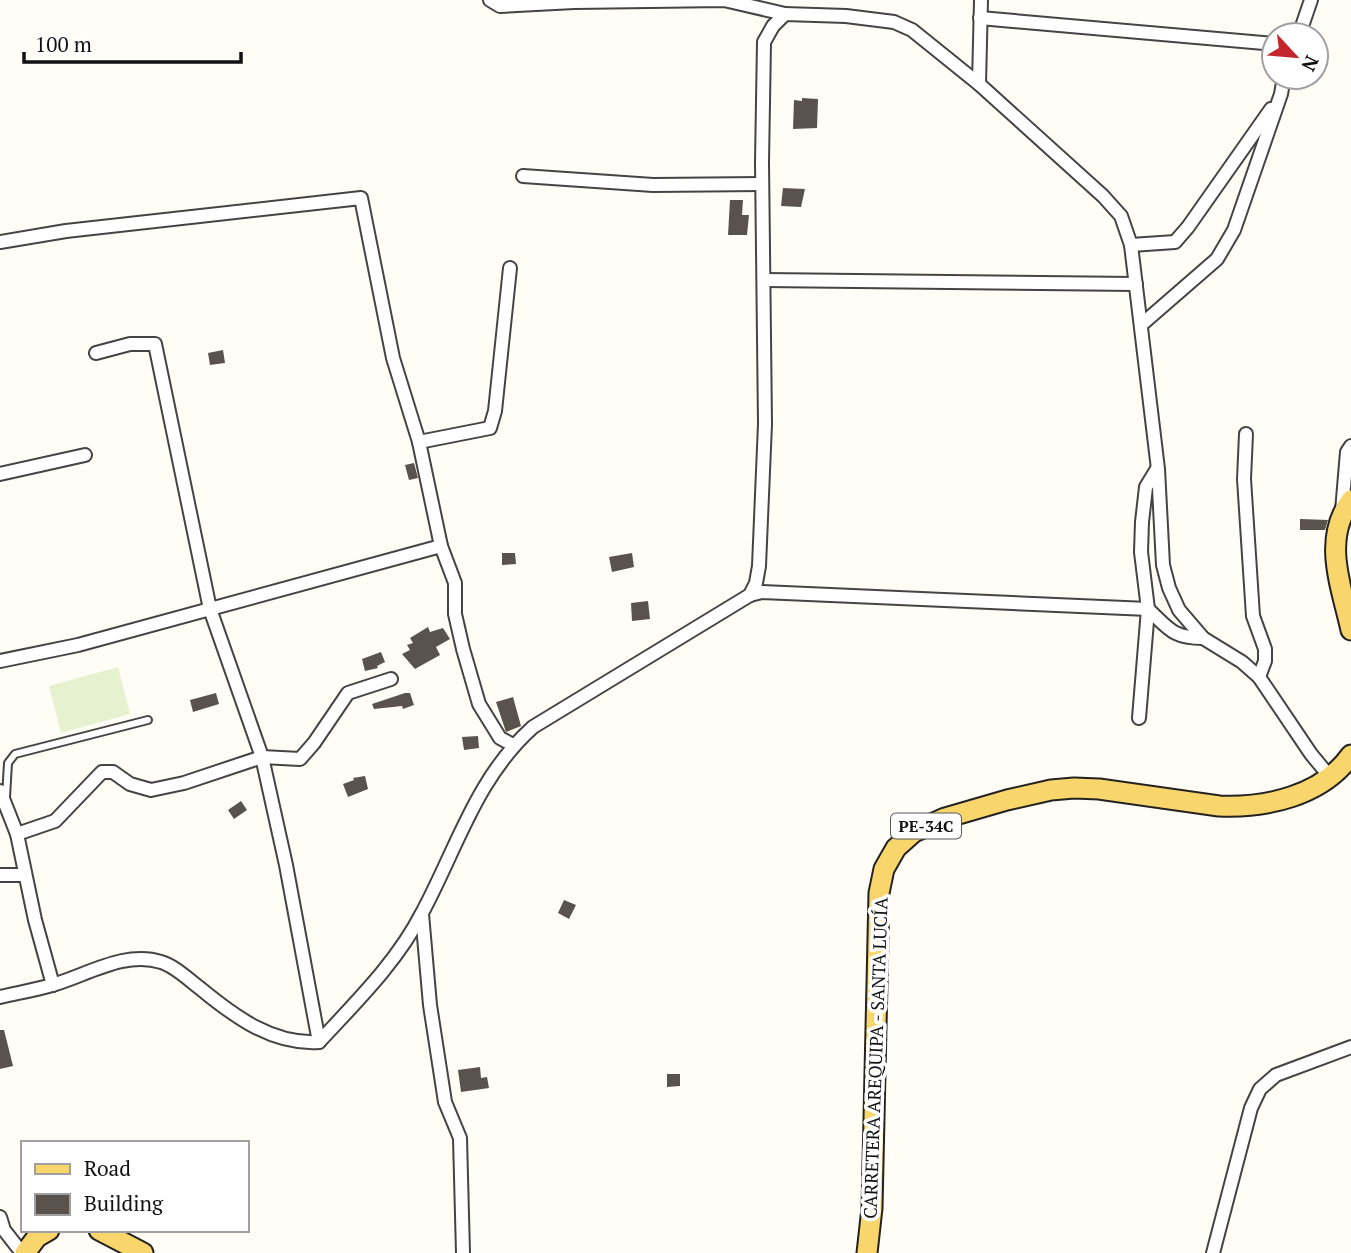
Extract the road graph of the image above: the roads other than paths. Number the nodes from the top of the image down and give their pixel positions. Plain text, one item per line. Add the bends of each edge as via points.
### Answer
1 (490, 0) edge
2 (724, 0) edge
3 (981, 0) edge
4 (1311, 0) edge
5 (574, 1) edge
6 (785, 14) junction
7 (980, 18) junction
8 (1303, 21) edge
9 (1260, 43) edge
10 (979, 84) junction
11 (1282, 91) edge
12 (1281, 94) junction
13 (523, 176) dead end
14 (762, 184) junction
15 (0, 242) edge
16 (1131, 245) junction
17 (510, 268) dead end
18 (764, 280) junction
19 (1136, 284) junction
20 (1141, 325) junction
21 (96, 353) dead end
22 (1246, 434) dead end
23 (419, 442) junction
24 (1351, 446) edge
25 (85, 455) dead end
26 (1158, 469) junction
27 (0, 474) edge
28 (1346, 507) edge
29 (442, 546) junction
30 (750, 595) junction
31 (1148, 608) junction
32 (211, 609) junction
33 (1351, 630) edge
34 (1203, 638) junction
35 (0, 661) edge
36 (1259, 677) junction
37 (391, 679) dead end
38 (1139, 718) dead end
39 (148, 720) dead end
40 (513, 745) junction
41 (1351, 755) edge
42 (262, 757) junction
43 (1330, 777) junction
44 (0, 791) edge
45 (5, 806) junction
46 (16, 834) junction
47 (0, 875) edge
48 (24, 875) junction
49 (422, 914) junction
50 (53, 985) junction
51 (0, 997) edge
52 (319, 1042) junction
53 (1351, 1047) edge
54 (0, 1217) edge
55 (46, 1232) edge
56 (103, 1232) edge
57 (24, 1253) edge
58 (144, 1253) edge
59 (463, 1253) edge
60 (867, 1253) edge
61 (1213, 1253) edge

1 - 5 street via 500,6
2 - 5 street
2 - 6 street
3 - 7 street
4 - 8 street
6 - 10 street via 894,22 912,30
6 - 14 street via 764,42
7 - 9 street
7 - 10 street
10 - 16 street via 1103,196 1121,216
11 - 12 street
12 - 16 street via 1175,242
12 - 20 street via 1234,230 1217,259
13 - 14 street via 653,185
14 - 18 street
15 - 23 street via 361,198 393,358
16 - 19 street
17 - 23 street via 490,428
18 - 19 street
18 - 30 street via 759,566
19 - 20 street
20 - 26 street
21 - 32 street via 130,344 155,344
22 - 36 street via 1244,479 1253,616 1265,649
23 - 29 street
24 - 28 street
25 - 27 street
26 - 31 street via 1146,487 1142,522
26 - 34 street via 1163,565 1169,588 1179,610
28 - 33 main road via 1335,535 1335,551
29 - 32 street
29 - 40 street via 455,583 455,614 479,704 500,738
30 - 31 street
30 - 40 street via 533,727
31 - 34 street via 1184,638
31 - 38 street
32 - 35 street
32 - 42 street
34 - 36 street
36 - 43 street
37 - 42 street via 348,693 300,759
39 - 45 lane via 15,754 8,763
40 - 49 street via 459,831
41 - 43 main road, CARRETERA AREQUIPA - SANTA LUCÍA / PE-34C
42 - 46 street via 151,790 130,784 113,772 102,772 55,821
42 - 52 street
43 - 60 main road, CARRETERA AREQUIPA - SANTA LUCÍA / PE-34C via 1291,797 1236,807 1099,789 1038,792 945,818 902,841 884,869 880,886
44 - 45 street
45 - 46 street
46 - 48 street
47 - 48 street
48 - 50 street
49 - 52 street via 378,977
49 - 59 street via 445,1102 460,1138
50 - 51 street
50 - 52 street via 118,962 161,962 267,1034
53 - 61 street via 1276,1075 1259,1089
54 - 57 street via 4,1230
55 - 57 main road
56 - 58 main road

